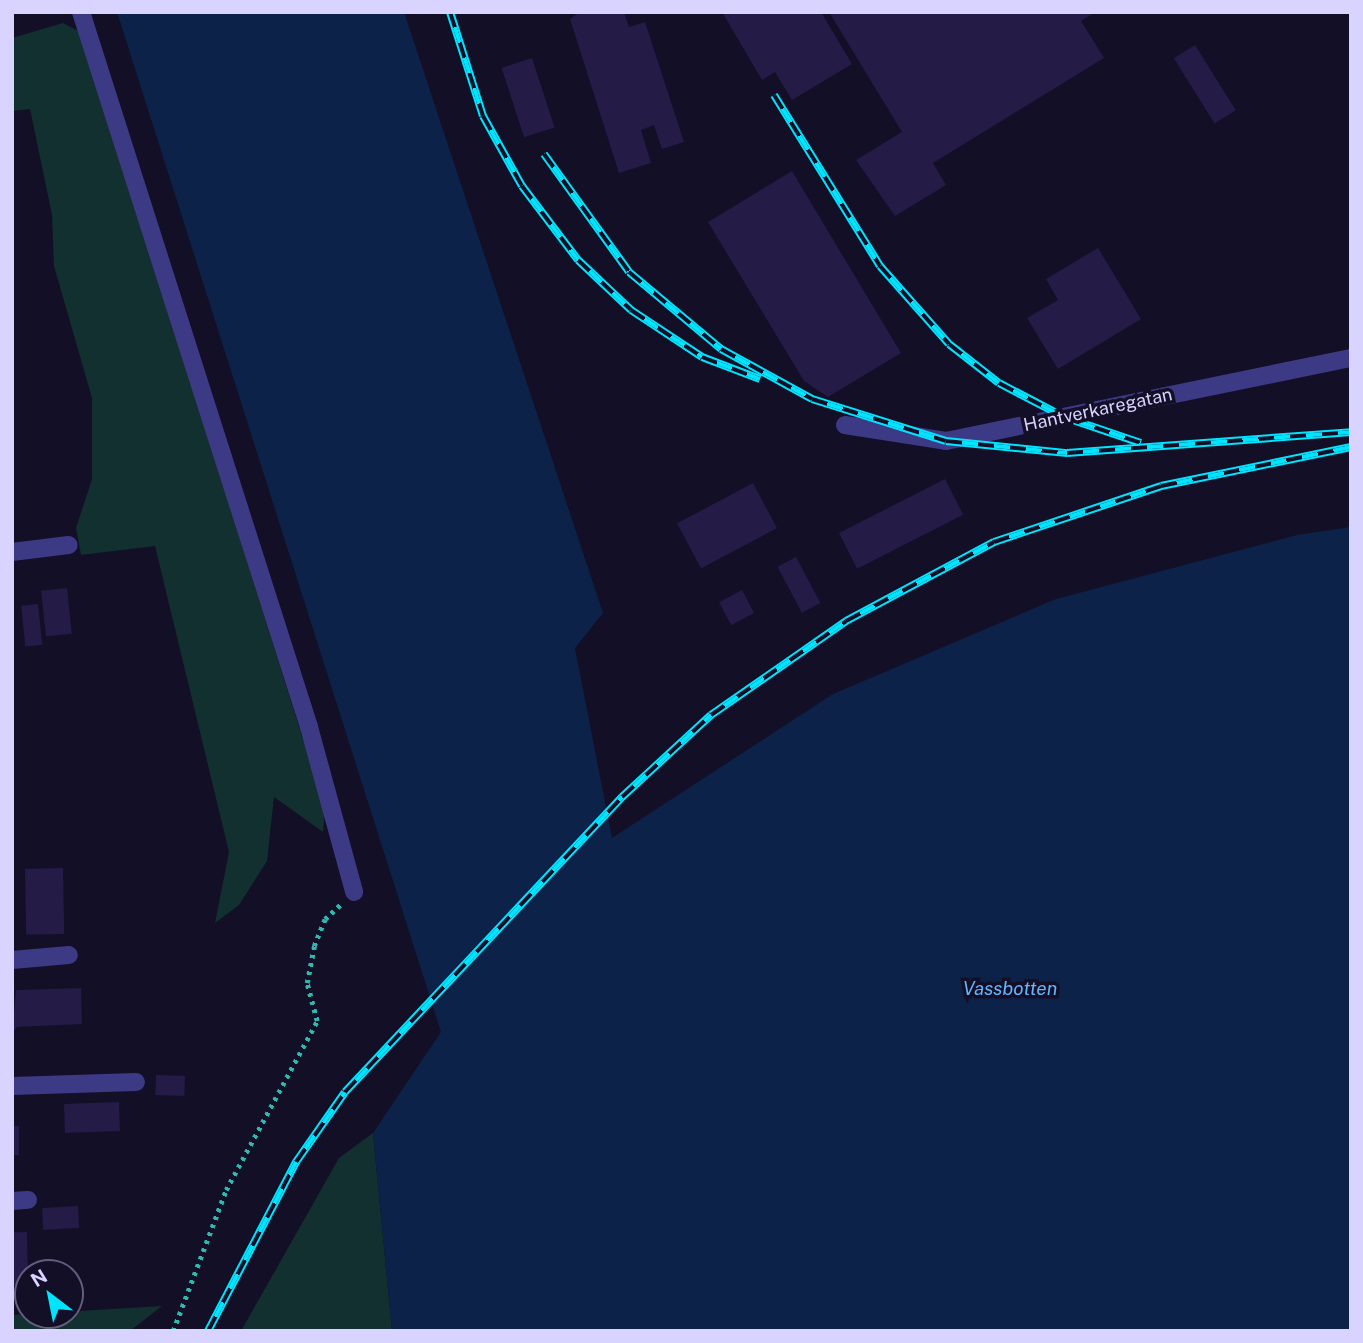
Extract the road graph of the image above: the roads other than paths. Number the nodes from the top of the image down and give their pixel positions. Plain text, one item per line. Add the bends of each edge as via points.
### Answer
1 (81, 12) edge
2 (1351, 358) edge
3 (845, 425) dead end
4 (69, 545) dead end
5 (12, 552) edge
6 (354, 892) road end
7 (69, 956) dead end
8 (12, 960) edge
9 (136, 1082) dead end
10 (12, 1086) edge

1 - 6 street via 309,727
2 - 3 street, Hantverkaregatan via 946,441
4 - 5 street
7 - 8 street
9 - 10 street

